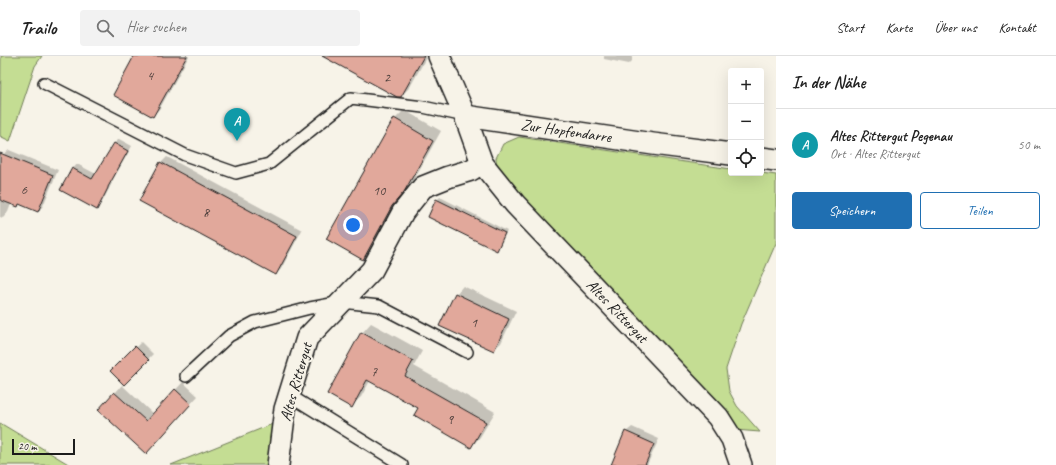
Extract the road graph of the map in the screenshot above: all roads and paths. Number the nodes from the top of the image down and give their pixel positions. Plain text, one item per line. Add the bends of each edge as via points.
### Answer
1 (439, 56) edge
2 (44, 83) dead end
3 (465, 116) junction
4 (728, 154) edge
5 (764, 158) edge
6 (776, 160) edge
7 (482, 163) junction
8 (342, 302) junction
9 (467, 352) dead end
10 (186, 376) dead end
11 (289, 395) junction
12 (278, 465) edge
13 (402, 465) edge
14 (741, 465) edge

1 - 3 street
2 - 3 lane via 186,155 236,174 269,164 352,98 423,107
3 - 4 street, Zur Hopfendarre
3 - 7 street, Altes Rittergut
5 - 6 street
7 - 8 street, Altes Rittergut via 471,170 424,187 403,212 372,270
7 - 14 street, Altes Rittergut via 515,204 718,417 732,439
8 - 9 lane via 379,306
8 - 10 lane via 255,322 229,336
8 - 11 street, Altes Rittergut via 307,338
11 - 12 street, Altes Rittergut
11 - 13 lane

